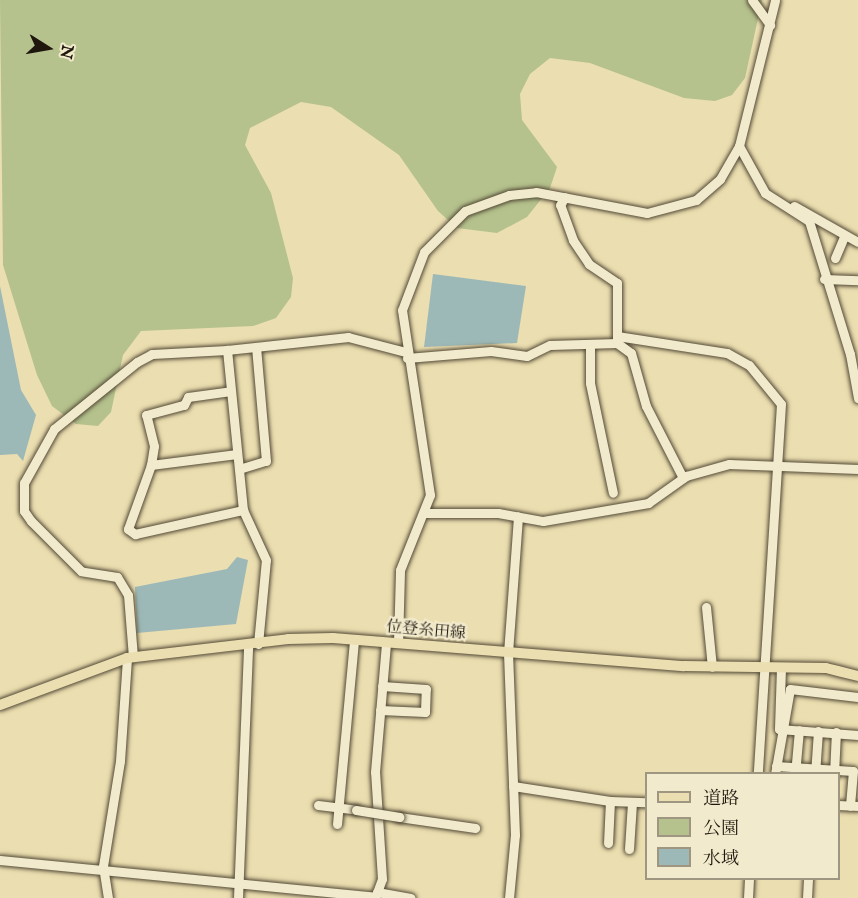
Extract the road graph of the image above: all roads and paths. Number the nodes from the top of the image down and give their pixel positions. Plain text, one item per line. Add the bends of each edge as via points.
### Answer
1 (752, 0) edge
2 (775, 0) edge
3 (770, 25) junction
4 (740, 146) junction
5 (565, 197) junction
6 (786, 204) junction
7 (844, 237) junction
8 (858, 242) edge
9 (835, 258) dead end
10 (824, 279) junction
11 (858, 280) edge
12 (617, 339) junction
13 (590, 346) junction
14 (256, 347) junction
15 (227, 350) junction
16 (406, 355) junction
17 (231, 391) junction
18 (858, 398) edge
19 (237, 454) junction
20 (779, 462) junction
21 (151, 465) junction
22 (239, 469) junction
23 (858, 470) edge
24 (683, 478) junction
25 (613, 493) dead end
26 (243, 510) junction
27 (426, 513) junction
28 (518, 516) junction
29 (706, 607) dead end
30 (354, 640) junction
31 (386, 643) junction
32 (398, 644) junction
33 (253, 645) junction
34 (508, 653) junction
35 (130, 657) junction
36 (712, 667) junction
37 (766, 668) junction
38 (781, 668) junction
39 (858, 675) edge
40 (382, 686) junction
41 (858, 697) edge
42 (0, 705) edge
43 (380, 710) junction
44 (779, 729) junction
45 (799, 730) junction
46 (818, 731) junction
47 (836, 732) junction
48 (858, 735) edge
49 (776, 770) edge
50 (796, 770) edge
51 (815, 771) edge
52 (758, 772) edge
53 (834, 772) edge
54 (513, 786) junction
55 (610, 801) junction
56 (632, 802) junction
57 (645, 802) edge
58 (318, 805) dead end
59 (854, 806) edge
60 (339, 808) junction
61 (337, 824) dead end
62 (475, 828) dead end
63 (608, 843) dead end
64 (629, 849) dead end
65 (0, 860) edge
66 (103, 866) junction
67 (749, 880) edge
68 (808, 880) edge
69 (238, 885) junction
70 (376, 896) edge
71 (108, 898) edge
72 (238, 898) edge
73 (410, 898) edge
74 (508, 898) edge
75 (748, 898) edge
76 (807, 898) edge

1 - 3 street
2 - 3 street
3 - 4 street
4 - 5 street via 709,191 681,207 647,213
4 - 6 street via 765,193
5 - 12 street via 560,205 573,240 589,264 617,283
5 - 16 street via 536,192 485,201 437,235 408,285 402,310
6 - 7 street via 800,207
6 - 10 street via 808,221
7 - 8 street
7 - 9 street
10 - 11 street
10 - 18 street via 850,354
12 - 13 street
12 - 20 street via 727,354 749,365 781,404
12 - 24 street via 632,353 646,406
13 - 16 street via 550,345 527,356 491,351
13 - 25 street via 590,383
14 - 15 street
14 - 16 street via 348,337
14 - 22 street via 266,461
15 - 17 street
15 - 35 street via 152,354 138,362 54,429 24,483 24,511 31,521 81,571 117,577 128,595
16 - 27 street via 429,486
17 - 19 street
17 - 21 street via 188,397 184,405 146,415 154,446
19 - 21 street
19 - 22 street
20 - 23 street
20 - 24 street via 729,464
20 - 37 street
21 - 26 street via 130,514 130,532
22 - 26 street
24 - 28 street via 634,507 543,521
26 - 33 street via 266,560
27 - 28 street
27 - 32 street via 400,570
28 - 34 street
29 - 36 street
30 - 31 main road, 位登糸田線
30 - 33 main road, 位登糸田線
30 - 60 street
31 - 32 main road, 位登糸田線
31 - 40 street
32 - 34 main road, 位登糸田線
33 - 35 main road, 位登糸田線
33 - 69 street
34 - 36 main road, 位登糸田線
34 - 54 street
35 - 42 main road, 位登糸田線
35 - 66 street via 120,761
36 - 37 main road, 位登糸田線
37 - 38 main road, 位登糸田線
37 - 52 street
38 - 39 main road, 位登糸田線
38 - 44 street
40 - 43 street
40 - 43 street via 426,689 425,712
41 - 44 street via 790,689
43 - 70 street via 375,772 382,879
44 - 45 street
44 - 49 street
45 - 46 street
45 - 50 street
46 - 47 street
46 - 51 street
47 - 48 street
47 - 53 street
49 - 50 street
50 - 51 street
51 - 53 street
53 - 59 street via 853,771
54 - 55 street
54 - 74 street
55 - 56 street
55 - 63 street
56 - 57 street
56 - 64 street
58 - 60 street
60 - 61 street
60 - 62 street, bridge
65 - 66 street
66 - 69 street
66 - 71 street
67 - 75 street
68 - 76 street
69 - 70 street
69 - 72 street
70 - 73 street

